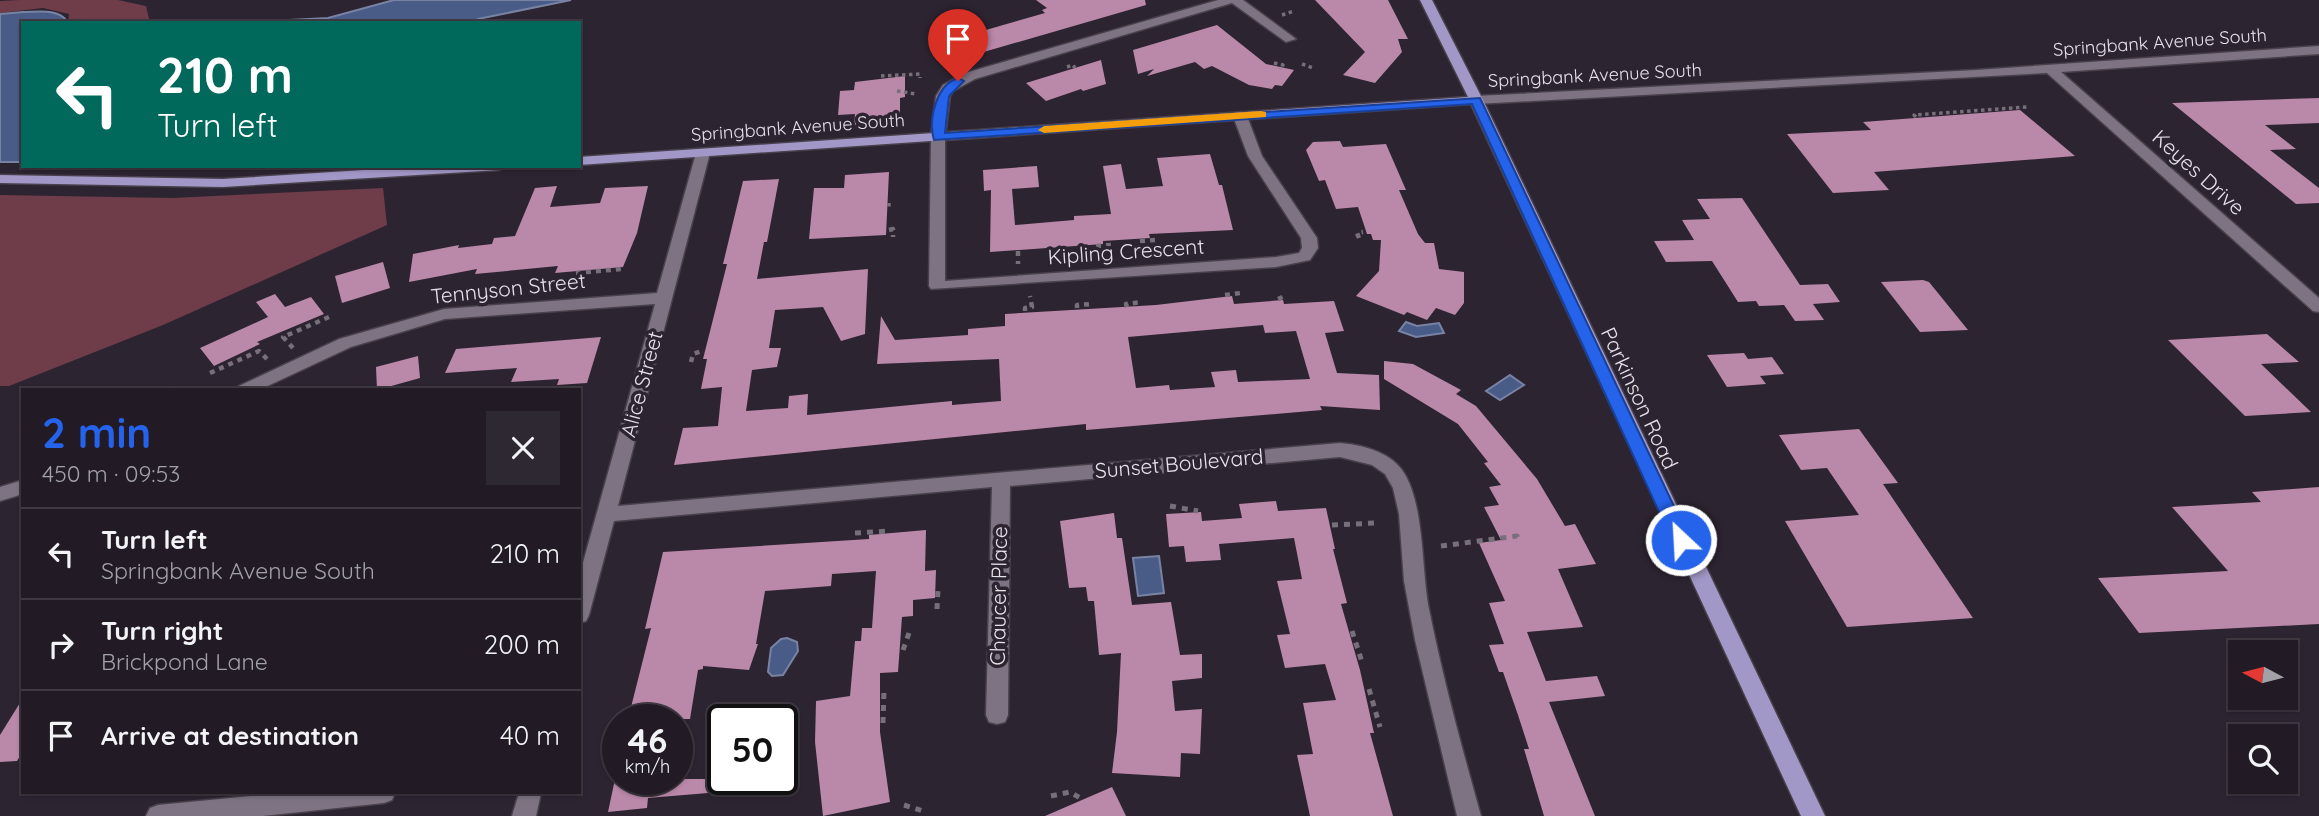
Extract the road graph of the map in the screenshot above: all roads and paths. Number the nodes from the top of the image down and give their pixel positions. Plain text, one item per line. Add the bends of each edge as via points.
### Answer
1 (1233, 0) edge
2 (1426, 0) edge
3 (1294, 11) dead end
4 (1279, 15) dead end
5 (1290, 39) dead end
6 (2319, 50) edge
7 (1274, 63) dead end
8 (1302, 64) dead end
9 (1063, 68) dead end
10 (1075, 68) dead end
11 (1313, 68) dead end
12 (1280, 69) dead end
13 (2050, 69) junction
14 (881, 76) dead end
15 (920, 78) dead end
16 (897, 91) dead end
17 (916, 94) dead end
18 (1476, 100) junction
19 (2027, 107) dead end
20 (1240, 116) junction
21 (1916, 117) dead end
22 (938, 137) junction
23 (703, 153) junction
24 (581, 161) edge
25 (464, 168) edge
26 (0, 179) edge
27 (889, 203) dead end
28 (889, 209) dead end
29 (889, 230) dead end
30 (1363, 232) dead end
31 (893, 237) dead end
32 (1359, 238) dead end
33 (1156, 240) dead end
34 (1140, 241) dead end
35 (1111, 245) dead end
36 (1096, 246) dead end
37 (1067, 248) dead end
38 (1056, 249) dead end
39 (1018, 251) dead end
40 (1018, 264) dead end
41 (621, 269) dead end
42 (576, 273) dead end
43 (1241, 293) dead end
44 (1225, 295) dead end
45 (1287, 295) dead end
46 (1030, 296) dead end
47 (664, 298) junction
48 (1278, 299) dead end
49 (1142, 302) dead end
50 (1092, 304) dead end
51 (1077, 307) dead end
52 (1127, 307) dead end
53 (2319, 307) edge
54 (1025, 311) dead end
55 (329, 317) dead end
56 (293, 348) dead end
57 (702, 351) dead end
58 (268, 360) dead end
59 (691, 362) dead end
60 (210, 373) dead end
61 (175, 386) dead end
62 (171, 388) edge
63 (249, 388) edge
64 (1001, 478) junction
65 (21, 488) edge
66 (0, 494) edge
67 (1170, 506) dead end
68 (1198, 511) dead end
69 (607, 514) junction
70 (1376, 523) dead end
71 (1332, 525) dead end
72 (891, 531) dead end
73 (856, 533) dead end
74 (1519, 541) dead end
75 (1441, 546) dead end
76 (938, 589) dead end
77 (581, 608) edge
78 (937, 609) dead end
79 (1352, 631) dead end
80 (909, 633) dead end
81 (903, 650) dead end
82 (1363, 665) dead end
83 (1369, 689) dead end
84 (884, 690) dead end
85 (996, 715) dead end
86 (883, 723) dead end
87 (1380, 727) dead end
88 (374, 794) edge
89 (530, 794) edge
90 (1051, 796) dead end
91 (1080, 798) dead end
92 (904, 805) dead end
93 (926, 811) dead end
94 (158, 816) edge
95 (524, 816) edge
96 (1469, 816) edge
97 (1813, 816) edge

1 - 5 street
1 - 22 street via 967,77 943,96
2 - 18 main road, Parkinson Road
3 - 4 path
6 - 13 street, Springbank Avenue South
7 - 12 path via 1283,65
8 - 11 path
9 - 10 path
13 - 18 street, Springbank Avenue South
13 - 53 street, Keyes Drive
14 - 15 path via 920,74
16 - 17 path
18 - 20 main road, Springbank Avenue South
18 - 97 main road, Parkinson Road
19 - 21 path
20 - 22 main road, Springbank Avenue South
20 - 22 street, Kipling Crescent via 1255,156 1309,239 1305,257 937,286
22 - 23 main road, Springbank Avenue South
23 - 24 main road, Springbank Avenue South
23 - 47 street, Alice Street
25 - 26 main road via 198,183
27 - 28 path
29 - 31 path via 893,229
30 - 32 path via 1357,233
33 - 34 path
35 - 36 path
37 - 38 path
39 - 40 path
41 - 42 path
43 - 44 path
45 - 48 path
46 - 54 path via 1032,307
47 - 63 street, Tennyson Street via 444,314 345,343
47 - 69 street, Alice Street
49 - 52 path
50 - 51 path
55 - 56 path via 283,337
57 - 59 path via 693,354
58 - 60 path via 259,351
61 - 62 path
64 - 69 street, Sunset Boulevard
64 - 85 street, Chaucer Place
64 - 96 street, Sunset Boulevard via 1340,450 1356,451 1386,464 1405,495 1413,579 1431,671
65 - 66 street
67 - 68 path
69 - 77 street, Alice Street
70 - 71 path
72 - 73 path
74 - 75 path via 1517,536
76 - 78 path
79 - 82 path
80 - 81 path
83 - 87 path
84 - 86 path
88 - 94 street
89 - 95 street
90 - 91 path via 1069,792
92 - 93 path

